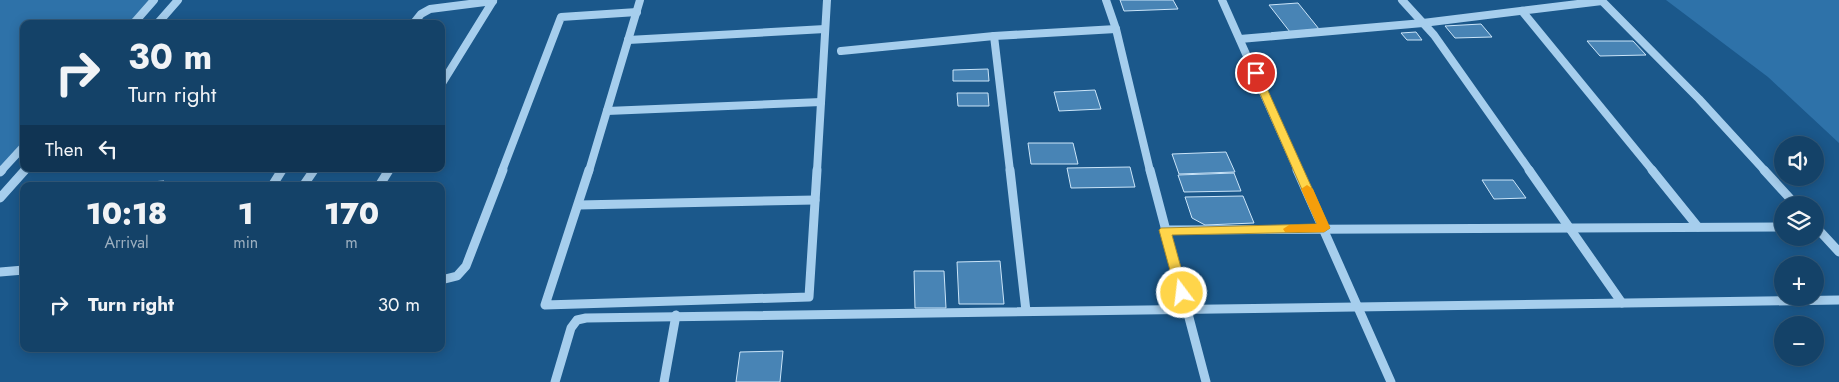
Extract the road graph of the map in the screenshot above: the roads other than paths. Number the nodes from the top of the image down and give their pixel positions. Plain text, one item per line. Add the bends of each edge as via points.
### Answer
1 (154, 0) edge
2 (178, 0) edge
3 (640, 0) edge
4 (826, 0) edge
5 (1106, 0) edge
6 (1222, 0) edge
7 (1402, 0) edge
8 (1601, 0) edge
9 (637, 12) junction
10 (1522, 12) junction
11 (136, 20) edge
12 (160, 20) edge
13 (416, 20) edge
14 (1424, 23) junction
15 (825, 29) junction
16 (1116, 30) junction
17 (994, 36) junction
18 (1240, 39) junction
19 (628, 40) junction
20 (840, 51) dead end
21 (445, 78) edge
22 (820, 102) junction
23 (607, 111) junction
24 (20, 150) edge
25 (0, 172) edge
26 (23, 172) edge
27 (1788, 196) edge
28 (0, 198) edge
29 (815, 200) junction
30 (579, 205) junction
31 (1698, 227) junction
32 (1774, 227) edge
33 (1324, 228) junction
34 (1569, 229) junction
35 (1165, 230) junction
36 (1824, 236) edge
37 (1839, 252) edge
38 (20, 270) edge
39 (0, 272) edge
40 (445, 279) edge
41 (1839, 300) edge
42 (1622, 303) junction
43 (1357, 306) junction
44 (1186, 309) junction
45 (1026, 311) junction
46 (676, 315) junction
47 (555, 382) edge
48 (664, 382) edge
49 (1206, 382) edge
50 (1391, 382) edge

1 - 11 street
2 - 12 street
3 - 9 street
4 - 15 street
5 - 16 street
6 - 18 street
7 - 14 street
8 - 10 street
8 - 27 street via 1699,99
9 - 19 street
9 - 40 street via 561,17 466,266 457,276
10 - 14 street
10 - 31 street
13 - 21 street via 430,9 492,1
14 - 18 street
14 - 34 street
15 - 19 street
15 - 22 street
16 - 17 street
16 - 35 street
17 - 20 street
17 - 45 street
18 - 33 street
19 - 23 street
22 - 23 street
22 - 29 street
23 - 30 street
24 - 25 street
26 - 28 street
29 - 30 street
29 - 30 street via 809,297 544,305
31 - 32 street
31 - 34 street
33 - 34 street
33 - 35 street
33 - 43 street
34 - 42 street
35 - 44 street
36 - 37 street
38 - 39 street
41 - 42 street
42 - 43 street
43 - 44 street
43 - 50 street
44 - 45 street
44 - 49 street
45 - 46 street
46 - 47 street via 577,320 571,328
46 - 48 street

